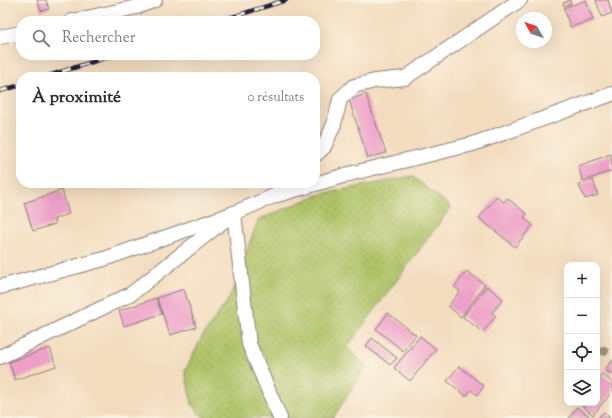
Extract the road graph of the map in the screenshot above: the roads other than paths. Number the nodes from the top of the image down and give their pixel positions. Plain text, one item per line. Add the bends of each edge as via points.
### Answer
1 (155, 0) edge
2 (520, 0) edge
3 (94, 16) edge
4 (16, 33) edge
5 (0, 37) edge
6 (612, 94) edge
7 (320, 151) edge
8 (320, 183) edge
9 (282, 188) edge
10 (301, 188) edge
11 (274, 196) junction
12 (234, 213) junction
13 (0, 287) edge
14 (0, 357) edge
15 (280, 418) edge

1 - 3 street
2 - 7 street via 405,78 354,86 340,99 334,124
4 - 5 street
6 - 8 street via 473,144
9 - 11 street
10 - 11 street
11 - 12 street
12 - 13 street via 104,259
12 - 14 street via 131,294
12 - 15 street via 249,344

